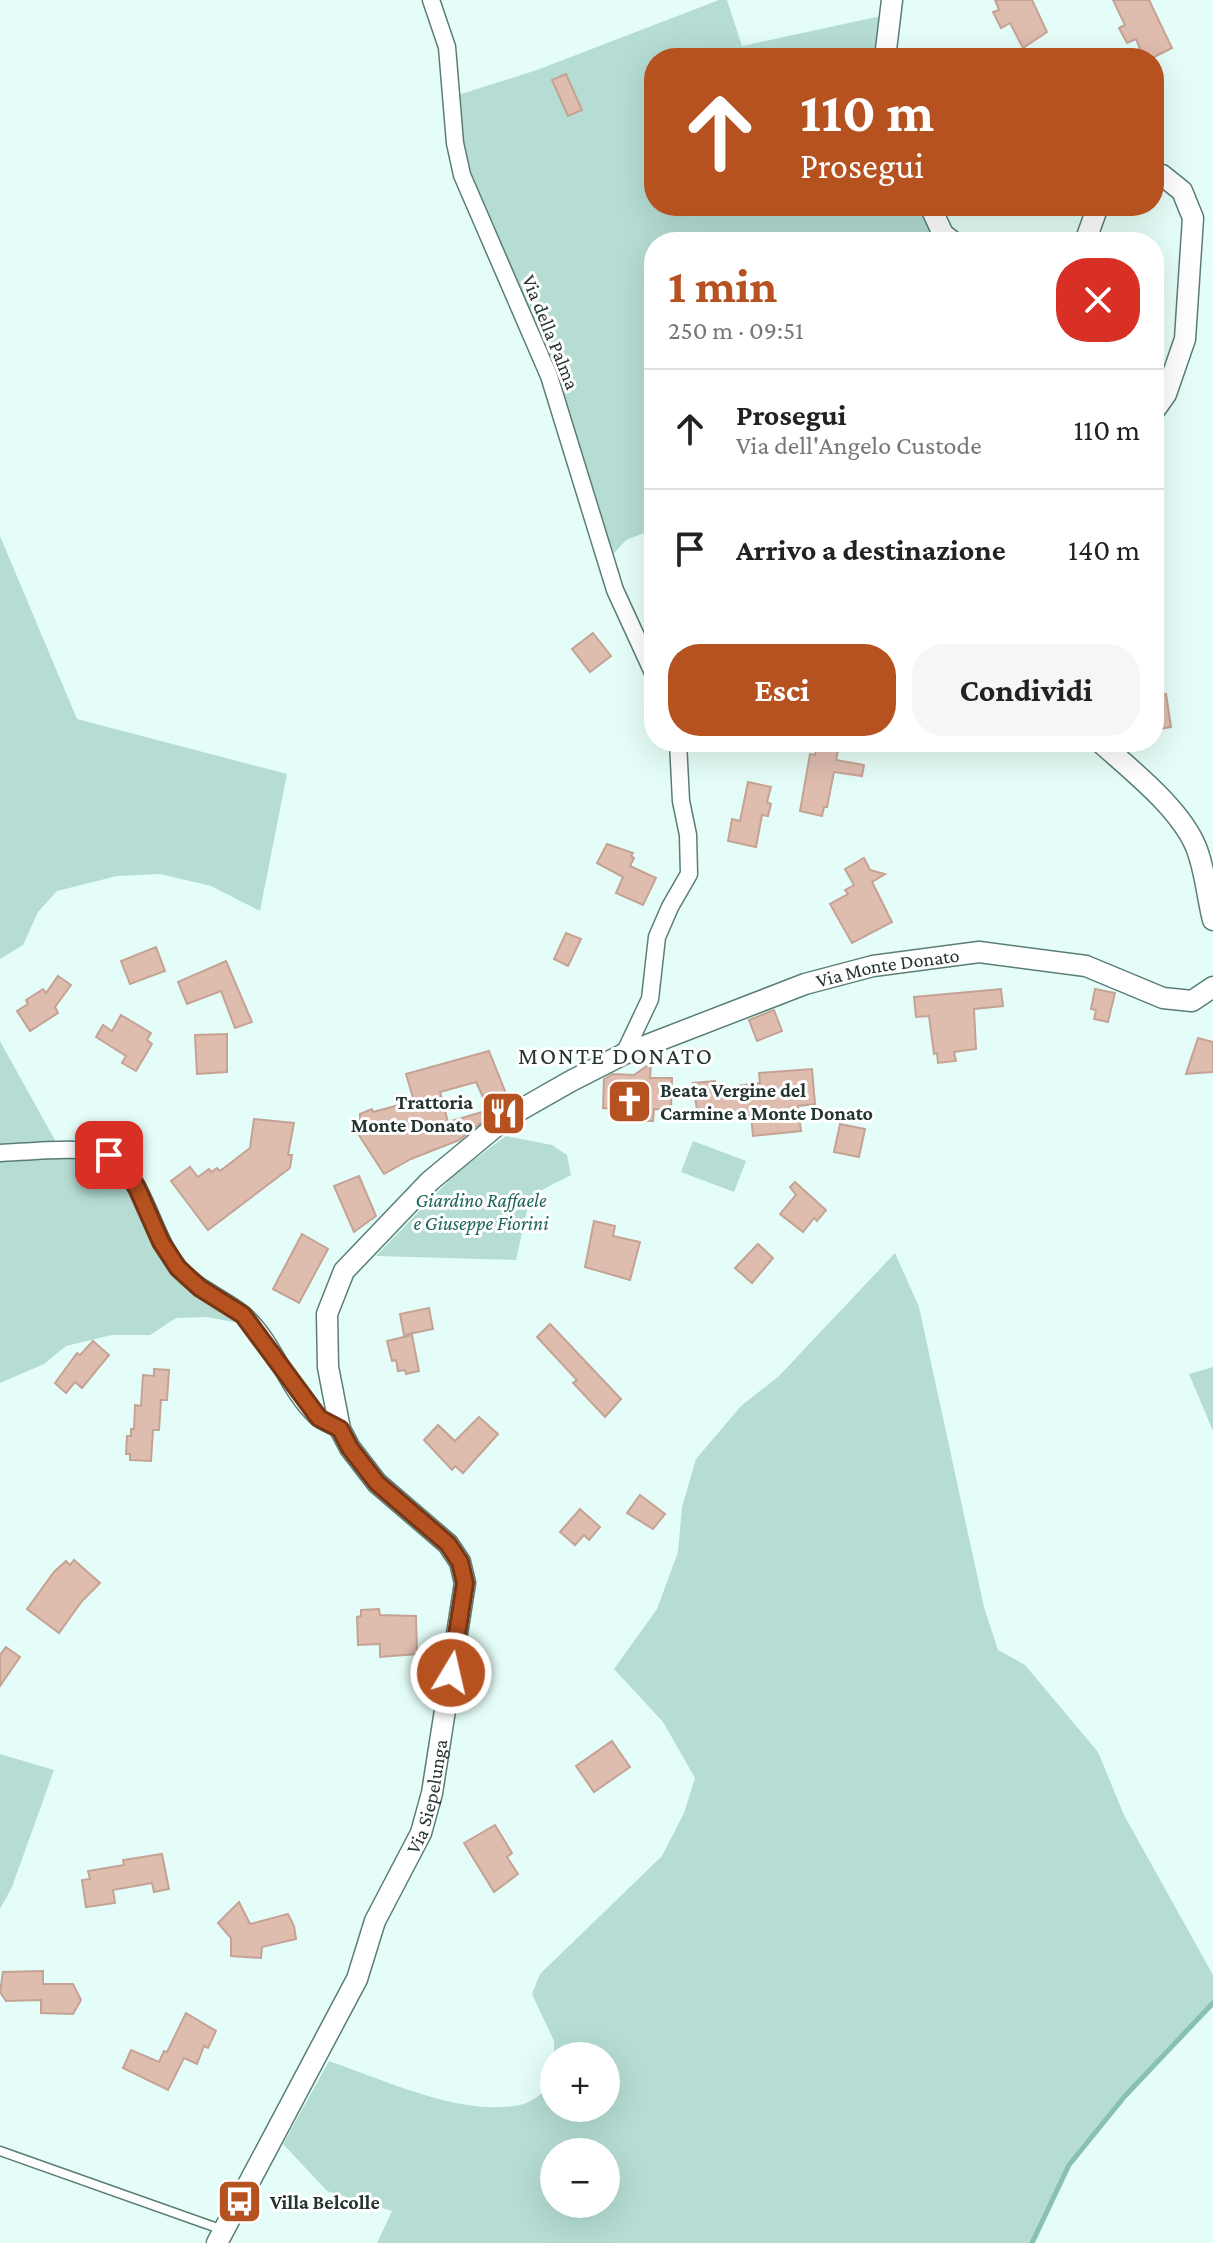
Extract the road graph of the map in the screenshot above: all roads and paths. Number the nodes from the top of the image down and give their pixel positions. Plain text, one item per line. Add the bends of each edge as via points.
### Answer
1 (431, 0) edge
2 (892, 0) edge
3 (886, 48) edge
4 (1164, 177) edge
5 (1164, 397) edge
6 (644, 653) edge
7 (679, 752) edge
8 (1111, 752) edge
9 (1213, 920) edge
10 (1213, 987) edge
11 (624, 1054) junction
12 (571, 1081) joint
13 (0, 1153) edge
14 (340, 1429) junction
15 (0, 2151) edge
16 (220, 2236) edge

1 - 6 street, Via della Palma via 447,47 462,175 549,376 615,590
2 - 3 street
4 - 5 street via 1182,191 1193,218 1185,339
7 - 11 street via 689,874 657,937 650,999
8 - 9 street via 1196,846
10 - 11 street, Via Monte Donato via 1192,1001 1163,998 1086,966 979,952 873,966 805,984
11 - 12 street, Via Monte Donato
12 - 14 street, Via Siepelunga via 506,1118 430,1181 344,1271 327,1314 328,1367
13 - 14 street via 86,1151 109,1155 124,1167 178,1268 243,1315 319,1418
14 - 16 street, Via Siepelunga via 377,1483 448,1544 465,1583 421,1833 375,1921 357,1979
15 - 16 lane

